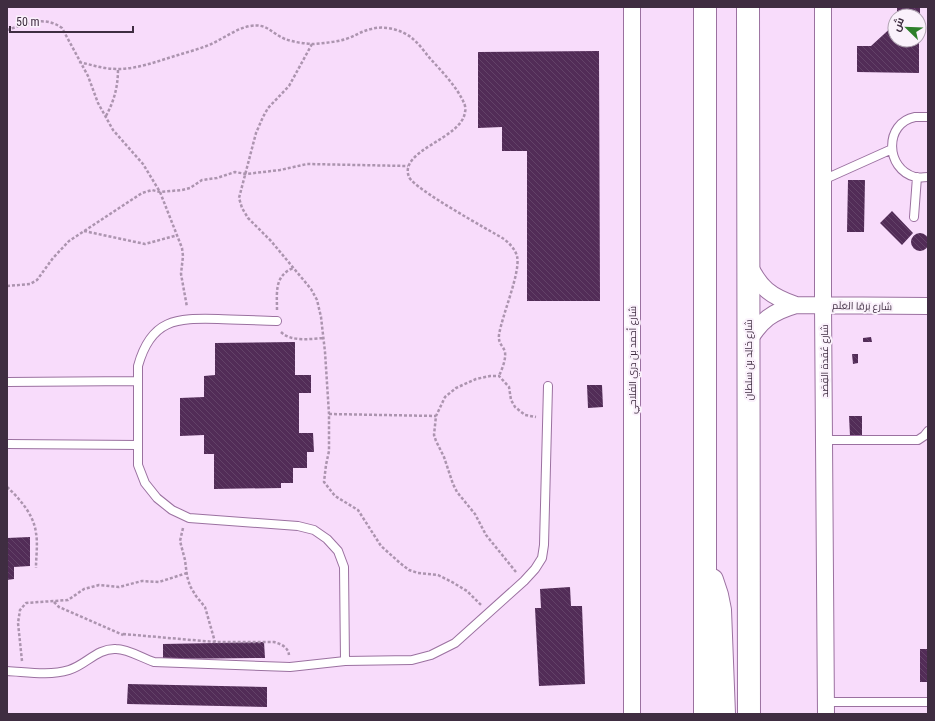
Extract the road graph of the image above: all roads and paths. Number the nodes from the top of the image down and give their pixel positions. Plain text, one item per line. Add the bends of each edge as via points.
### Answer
1 (632, 7) edge
2 (705, 7) edge
3 (748, 7) edge
4 (823, 7) edge
5 (7, 30) edge
6 (312, 44) junction
7 (79, 62) junction
8 (118, 69) junction
9 (105, 117) junction
10 (928, 117) edge
11 (892, 149) junction
12 (408, 166) junction
13 (246, 174) junction
14 (917, 177) junction
15 (928, 177) edge
16 (823, 180) junction
17 (160, 192) junction
18 (914, 217) dead end
19 (84, 231) junction
20 (178, 235) junction
21 (748, 263) junction
22 (293, 268) junction
23 (7, 286) edge
24 (796, 305) junction
25 (823, 305) junction
26 (928, 306) edge
27 (189, 318) junction
28 (277, 321) junction
29 (324, 338) junction
30 (748, 342) junction
31 (500, 376) junction
32 (138, 381) junction
33 (7, 382) edge
34 (548, 386) dead end
35 (329, 414) junction
36 (436, 416) junction
37 (548, 417) junction
38 (928, 431) edge
39 (824, 440) junction
40 (7, 444) edge
41 (138, 445) junction
42 (7, 487) edge
43 (189, 518) junction
44 (705, 567) junction
45 (36, 568) dead end
46 (187, 574) junction
47 (524, 581) junction
48 (53, 602) junction
49 (489, 612) junction
50 (123, 634) junction
51 (215, 642) junction
52 (140, 658) junction
53 (345, 661) junction
54 (290, 667) junction
55 (7, 671) edge
56 (23, 672) junction
57 (928, 702) edge
58 (826, 708) edge
59 (632, 714) edge
60 (705, 714) edge
61 (724, 714) edge
62 (749, 714) edge

1 - 59 street, شارع أحمد بن دري الفلاحي
2 - 44 main road
3 - 21 main road, شارع خالِد بن سلطان
4 - 16 street, شارع عُقدة القِصَد
5 - 7 path via 37,21 47,20 55,23 62,28
6 - 8 path via 287,40 270,29 252,26 239,29 207,46 186,53 136,68
6 - 12 path via 334,42 372,28 390,28 403,32 413,39 449,80 465,104 465,114 451,132 419,153
6 - 13 path via 289,86 263,117 256,133
7 - 8 path via 100,68
7 - 9 path via 88,76
8 - 9 path via 115,95
9 - 17 path via 120,139 143,164
10 - 11 lane via 914,118 902,124 894,135
11 - 14 lane via 895,162 904,172
11 - 16 lane
12 - 13 path via 308,164
12 - 31 path via 409,177 416,185 504,239 513,248 517,257 517,269 499,337 505,352
13 - 17 path via 235,172 202,180 186,189
13 - 22 path via 239,198 242,208
14 - 15 lane
14 - 18 lane
16 - 25 street, شارع عُقدة القِصَد
17 - 19 path via 152,190 142,193
17 - 20 path
19 - 20 path via 145,244
19 - 23 path via 69,241 37,280 24,286
20 - 27 path via 182,248 181,274
21 - 24 street, شارع بَرقا العَلَم via 755,278 767,290 780,300
21 - 30 main road, شارع خالِد بن سلطان
22 - 28 path via 285,271 279,281
22 - 29 path via 318,300
24 - 25 street, شارع بَرقا العَلَم
24 - 30 street, شارع بَرقا العَلَم via 781,309 768,318 756,328
25 - 26 street, شارع بَرقا العَلَم
25 - 39 street, شارع عُقدة القِصَد
27 - 28 lane
27 - 32 lane via 161,328 150,338 140,358
28 - 29 path via 278,329 284,336 299,339
29 - 35 path
30 - 62 main road, شارع خالِد بن سلطان
31 - 36 path via 476,379 456,388 445,397
31 - 37 path via 509,387 515,407 525,415
32 - 33 lane
32 - 41 lane
34 - 37 lane
35 - 36 path
35 - 49 path via 329,451 324,482 335,496 358,510 381,546 409,570 438,575 452,582
36 - 47 path via 434,435 457,492 475,514 486,535
37 - 47 lane via 544,545 542,558
38 - 39 lane via 918,440
39 - 58 street, شارع عُقدة القِصَد
40 - 41 lane
41 - 43 lane via 138,465 145,483 157,498 172,510
42 - 45 path via 32,518 36,533
43 - 46 path via 182,529 180,541
43 - 53 lane via 298,526 314,530 328,539 338,551 344,567
44 - 60 main road
44 - 61 main road via 712,580 720,610
46 - 48 path via 159,582 142,581 120,587 99,585 84,589 68,600
46 - 51 path via 190,586 205,607
47 - 49 lane
48 - 50 path via 59,607
48 - 56 path via 26,603 20,610 18,623
49 - 53 lane via 455,643 431,655 412,660
50 - 51 path
50 - 52 path
51 - 54 path via 274,642 283,645 289,652
52 - 54 lane via 154,662
52 - 56 lane via 129,651 116,649 103,651 70,670
53 - 54 lane
55 - 56 lane
57 - 58 lane

